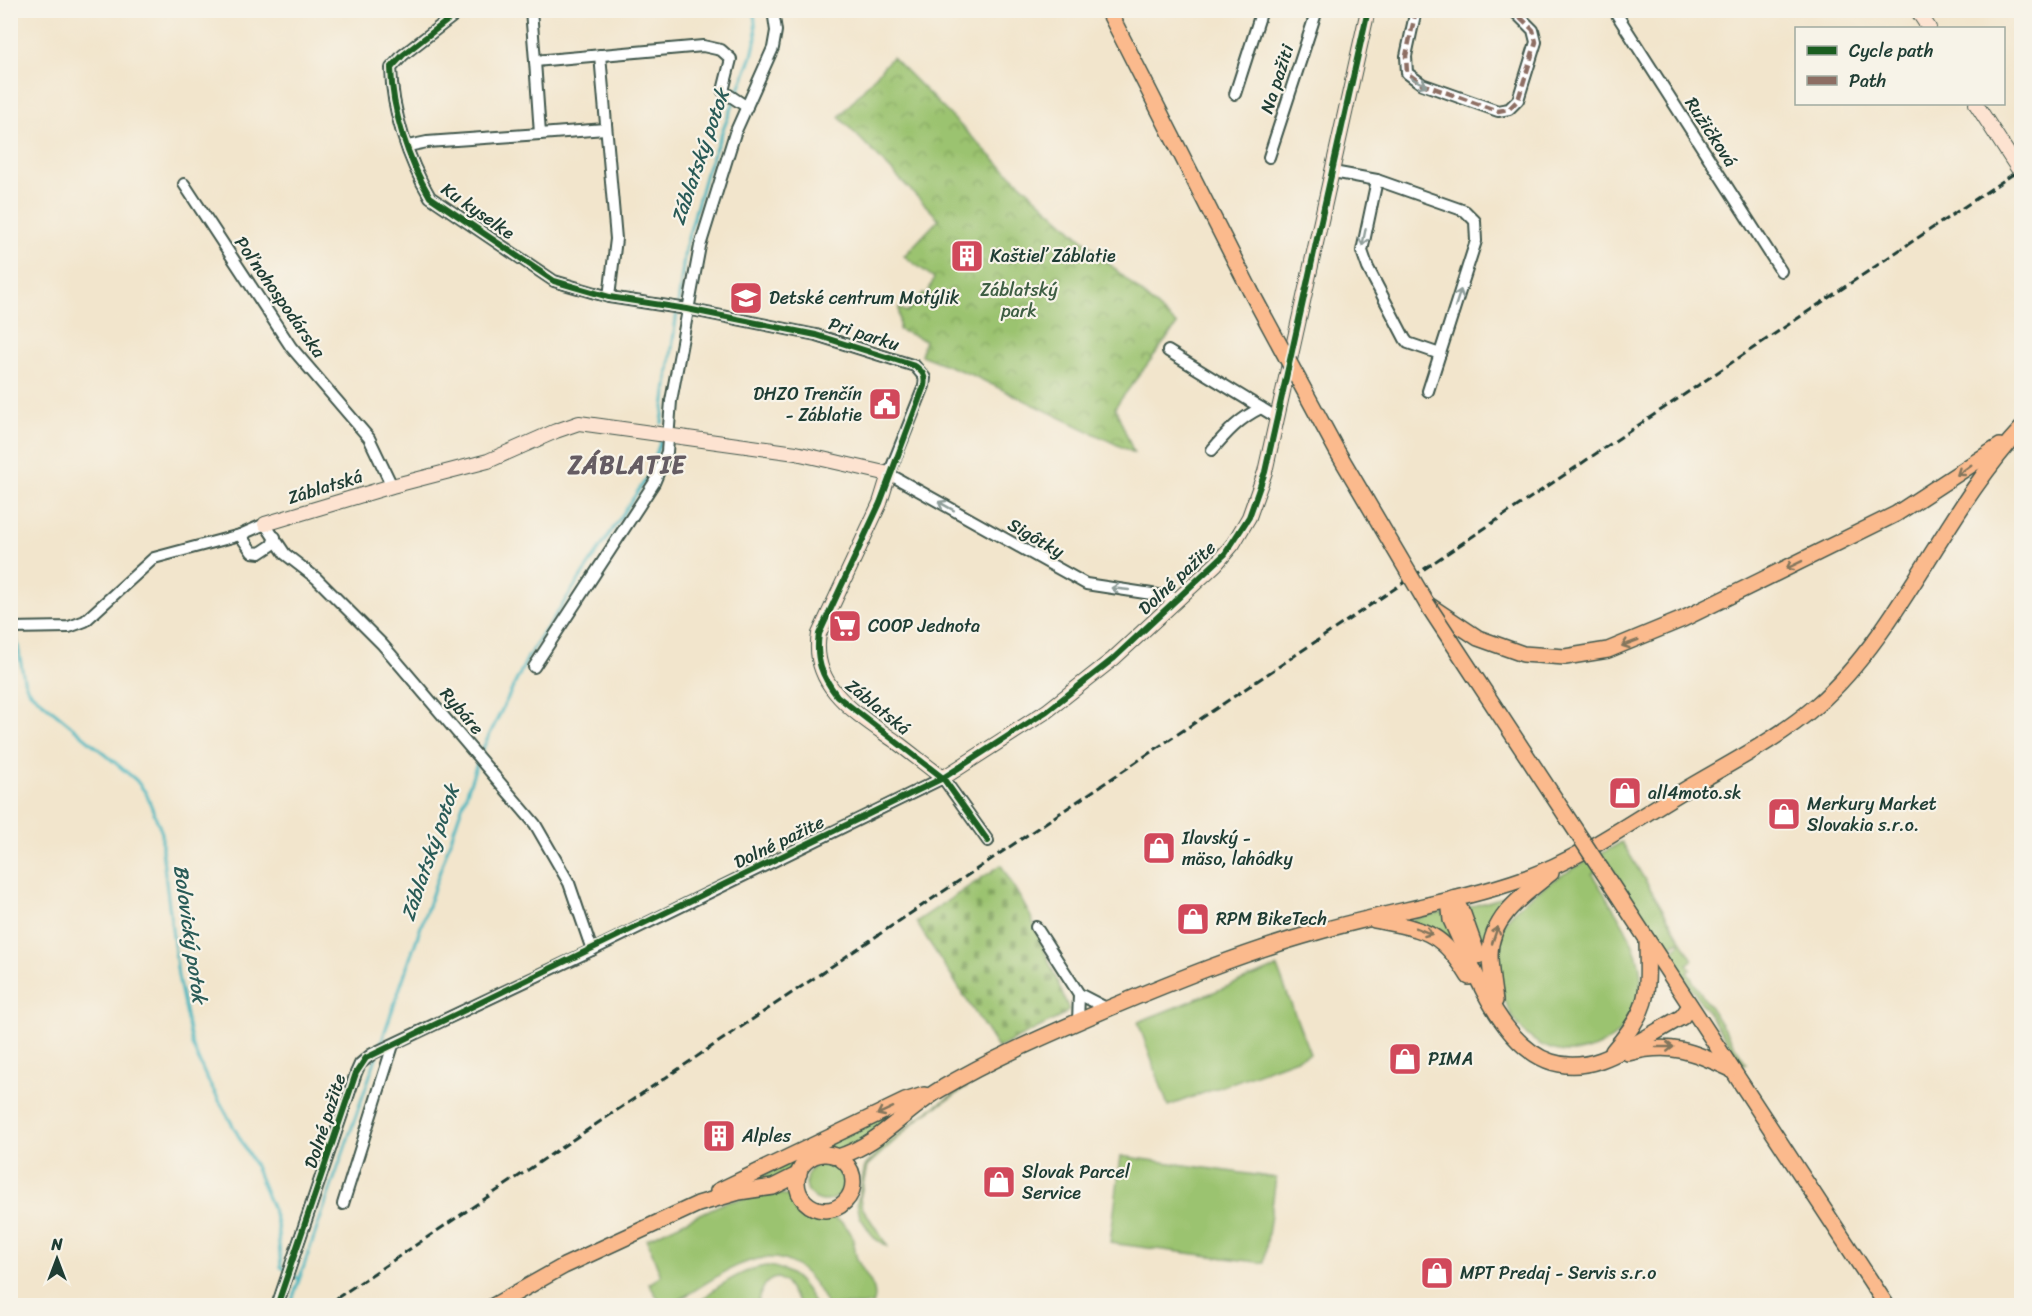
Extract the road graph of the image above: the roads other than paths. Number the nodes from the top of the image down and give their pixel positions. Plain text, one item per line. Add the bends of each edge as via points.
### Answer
1 (461, 10) edge
2 (531, 10) edge
3 (772, 10) edge
4 (1108, 10) edge
5 (1262, 10) edge
6 (1317, 10) edge
7 (1368, 10) edge
8 (1416, 10) edge
9 (1512, 10) edge
10 (1614, 10) edge
11 (1917, 10) edge
12 (1928, 27) edge
13 (600, 55) junction
14 (535, 61) junction
15 (1235, 94) dead end
16 (1977, 105) edge
17 (744, 106) junction
18 (605, 129) junction
19 (540, 134) junction
20 (408, 146) junction
21 (1269, 158) dead end
22 (1333, 172) junction
23 (2022, 175) edge
24 (1377, 180) junction
25 (184, 184) dead end
26 (1781, 272) dead end
27 (609, 297) junction
28 (687, 309) junction
29 (1168, 351) dead end
30 (1440, 354) junction
31 (1428, 391) dead end
32 (1261, 408) junction
33 (1276, 417) junction
34 (669, 433) junction
35 (2018, 436) edge
36 (1212, 450) dead end
37 (889, 474) junction
38 (392, 486) junction
39 (265, 524) junction
40 (240, 535) junction
41 (275, 537) junction
42 (1178, 598) junction
43 (1427, 604) junction
44 (13, 628) edge
45 (534, 668) dead end
46 (943, 778) junction
47 (988, 841) dead end
48 (1568, 860) junction
49 (1454, 899) junction
50 (1367, 919) junction
51 (1036, 927) dead end
52 (1647, 941) junction
53 (592, 950) junction
54 (1079, 994) junction
55 (1690, 1006) junction
56 (1108, 1009) junction
57 (1496, 1013) junction
58 (1078, 1022) junction
59 (389, 1046) junction
60 (1607, 1058) junction
61 (1731, 1070) junction
62 (939, 1090) junction
63 (867, 1146) junction
64 (838, 1157) junction
65 (799, 1174) junction
66 (852, 1177) junction
67 (773, 1187) junction
68 (801, 1196) junction
69 (343, 1204) dead end
70 (698, 1204) junction
71 (277, 1305) edge
72 (493, 1305) edge
73 (1887, 1305) edge

1 - 20 street, Ku kyselke via 391,68 392,93
2 - 14 street
3 - 17 street via 776,31 773,48
4 - 43 main road, bridge via 1250,290 1337,451
5 - 15 street, Na pažiti
6 - 21 street, Na pažiti
7 - 22 street, Dolné pažite
8 -> 9 street via 1406,56 1407,73 1422,84 1498,111 1509,109 1518,100 1536,42 1533,30
10 - 26 street, Ružičková
11 - 12 street
13 - 14 street
13 - 17 street via 703,46 721,50 731,58 723,91
13 - 18 street
14 - 19 street
16 - 23 street
17 - 28 street via 700,246
18 - 19 street
18 - 27 street via 616,239
19 - 20 street
20 - 27 street, Ku kyselke via 430,197 554,281
22 - 24 street
22 - 33 street, Dolné pažite
24 -> 30 street via 1362,244 1365,261 1405,339
30 -> 24 street via 1476,241 1475,221 1465,211
25 - 38 street, Poľnohospodárska via 291,347 369,438
27 - 28 street, Ku kyselke
28 - 34 street
28 - 37 street, Pri parku via 816,335 922,371 924,386
29 - 32 street
30 - 31 street
32 - 33 street
32 - 36 street via 1229,429
33 - 42 street, Dolné pažite via 1260,487 1245,523 1225,554
34 - 37 street, Záblatská via 796,453
34 - 38 street, Záblatská via 579,423 488,461
34 - 45 street via 667,452 654,483
35 -> 43 main road via 1896,514 1683,619 1608,650 1544,657 1500,648
35 - 48 main road via 1961,507 1860,658 1816,706 1786,729
42 -> 37 street, Sigôtky via 1086,584
37 - 46 street, Záblatská via 819,634 818,663 837,696
38 - 39 street, Záblatská
39 - 40 street, Záblatská
39 - 41 street, Rybáre
40 - 41 street via 252,552 260,553 272,545
40 - 44 street, Záblatská via 154,558 85,621 69,627
41 - 53 street, Rybáre via 285,554 316,578 382,644 535,824 569,883
42 - 46 street, Dolné pažite via 1113,659 1047,711
43 - 52 main road, bridge
46 - 47 street, Záblatská
46 - 53 street, Dolné pažite
48 - 49 main road
57 -> 48 main road via 1490,954 1499,923 1518,900
49 - 50 main road
49 - 57 main road via 1451,920
50 - 56 main road via 1227,961
50 -> 57 main road via 1430,933 1453,952
51 - 54 street
52 - 55 main road
52 - 60 main road via 1646,1002 1633,1027
53 - 59 street, Dolné pažite
54 - 56 street
54 - 58 street
55 - 60 main road via 1676,1007
55 - 61 main road
56 - 58 main road
57 - 60 main road via 1517,1042 1542,1057 1580,1064
58 - 62 main road
59 - 69 street
59 - 71 street, Dolné pažite via 372,1054 356,1073
60 -> 61 main road via 1644,1048 1672,1047
61 - 73 main road
62 - 63 main road
62 -> 70 main road via 883,1112 733,1183
63 - 64 main road
63 - 66 main road
64 - 65 main road via 814,1156
64 - 66 main road
65 - 67 main road
65 - 68 main road
66 - 68 main road via 849,1195 834,1208 816,1208
67 - 68 main road
67 - 70 main road
70 - 72 main road via 564,1266

